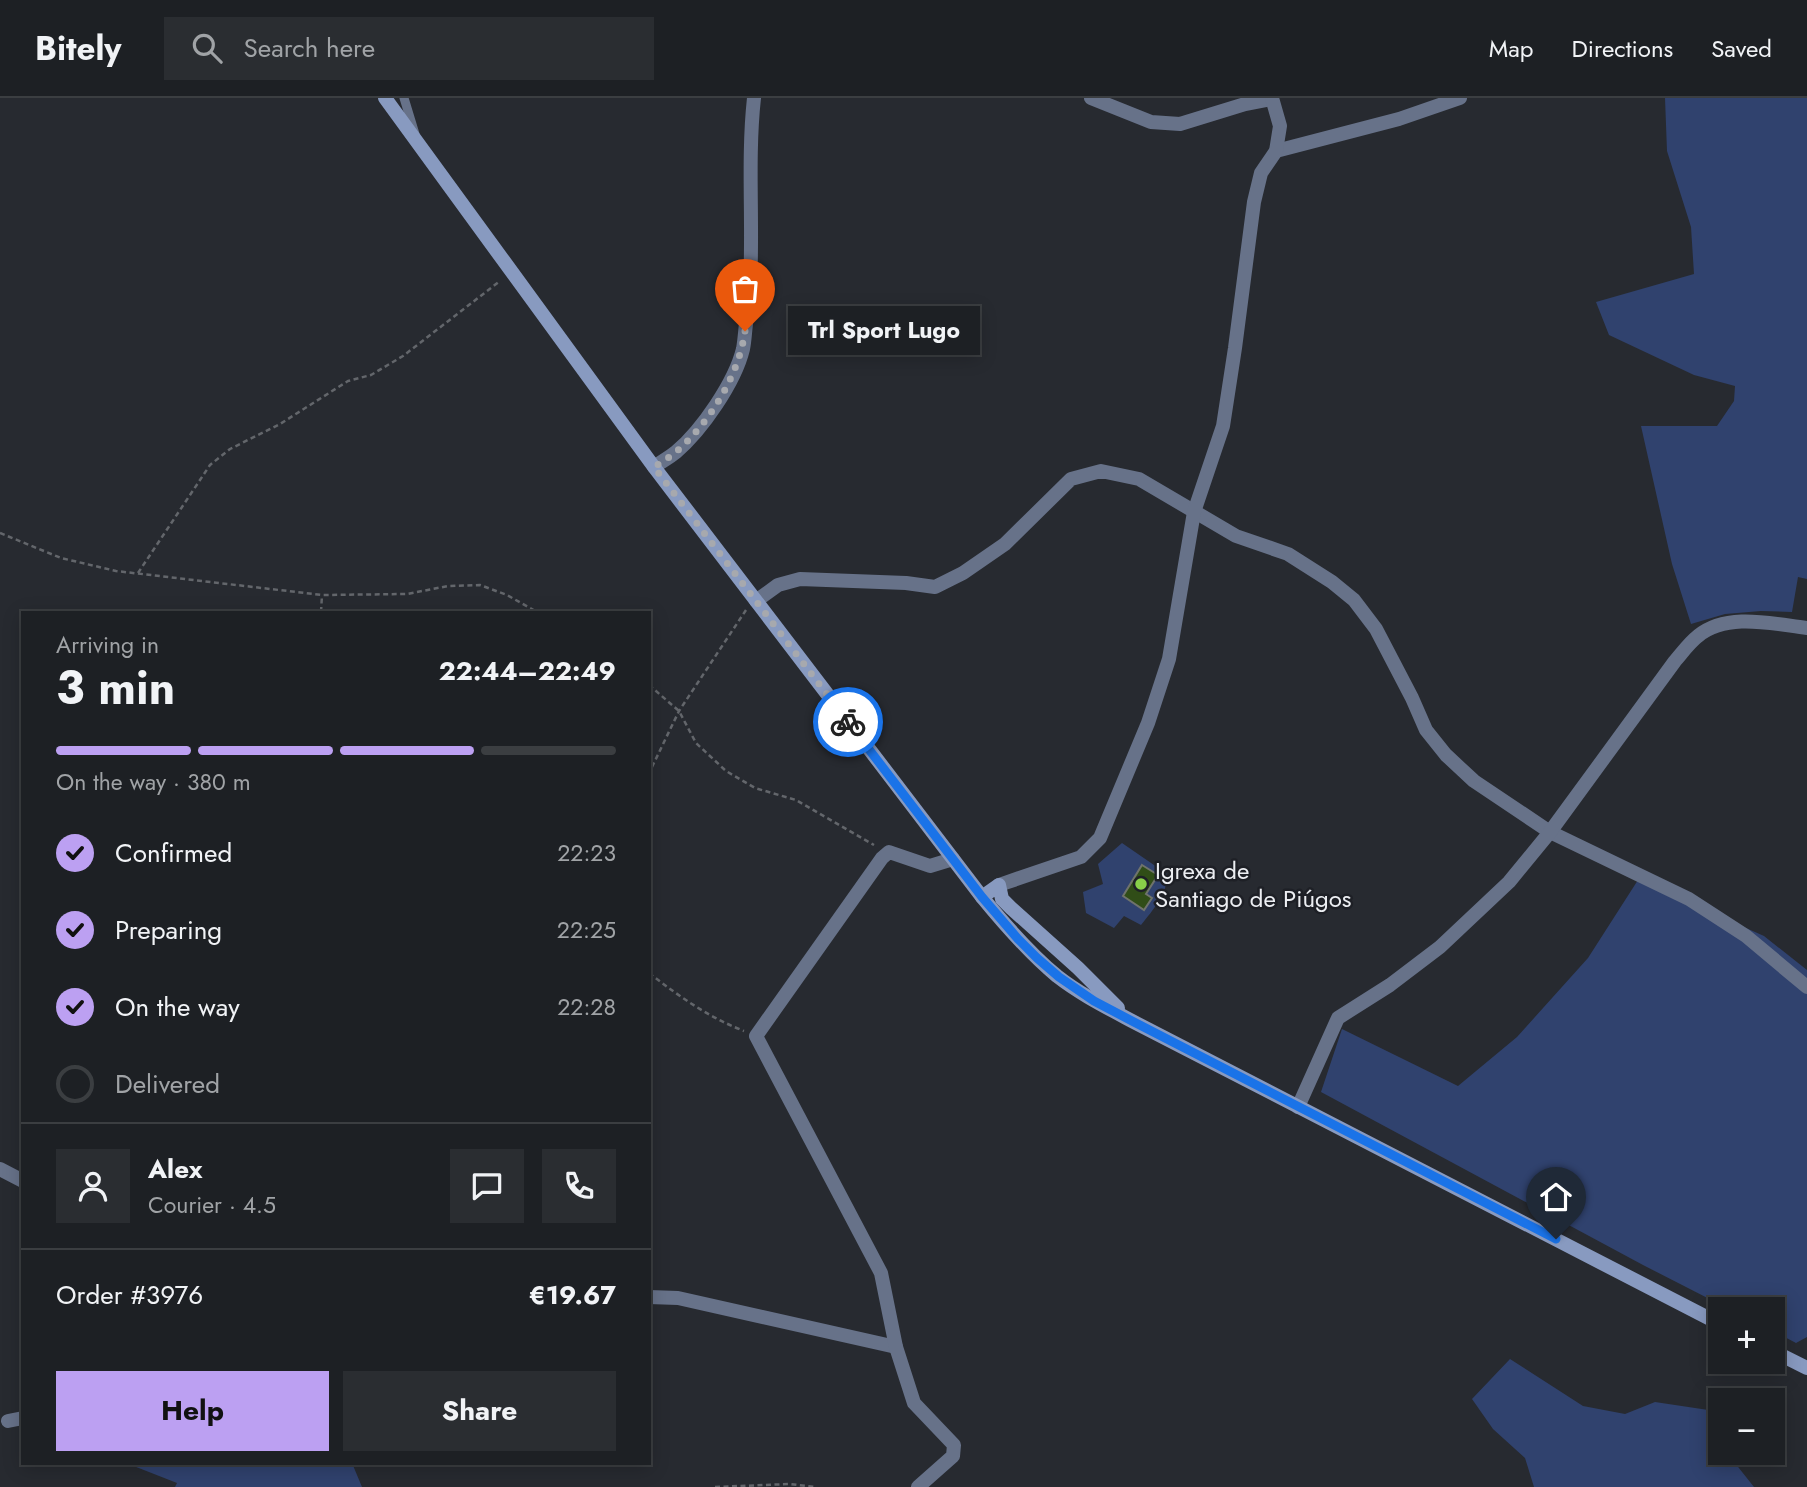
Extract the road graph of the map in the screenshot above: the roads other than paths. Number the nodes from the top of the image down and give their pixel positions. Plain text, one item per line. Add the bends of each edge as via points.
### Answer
1 (385, 98) edge
2 (404, 98) edge
3 (754, 98) edge
4 (1091, 98) edge
5 (1272, 98) edge
6 (1460, 98) edge
7 (419, 146) junction
8 (1276, 152) junction
9 (654, 467) junction
10 (1194, 512) junction
11 (756, 601) junction
12 (1807, 628) edge
13 (1550, 832) junction
14 (953, 859) junction
15 (999, 885) junction
16 (982, 897) junction
17 (1807, 987) edge
18 (1132, 1021) junction
19 (1298, 1107) junction
20 (0, 1169) edge
21 (21, 1180) edge
22 (651, 1297) edge
23 (1708, 1318) edge
24 (896, 1346) junction
25 (1785, 1357) edge
26 (1807, 1368) edge
27 (21, 1418) edge
28 (8, 1421) dead end
29 (919, 1487) edge

1 - 7 main road
2 - 7 lane
3 - 9 street via 750,292 743,350 728,386 702,424 676,452
4 - 5 street via 1152,122 1180,124
5 - 8 street via 1280,126
6 - 8 street
7 - 9 main road
8 - 10 street via 1261,173 1254,202 1223,426
9 - 11 main road
10 - 11 street via 1139,479 1101,471 1071,480 1005,544 935,587 800,579 778,584
10 - 13 street via 1236,536 1288,554 1354,600 1376,629 1426,730 1446,755 1474,781
10 - 15 street via 1168,659 1148,723 1100,838 1081,857
11 - 14 main road
12 - 13 street via 1750,621 1722,623 1699,635
13 - 17 street via 1689,900 1746,936
13 - 19 street via 1509,882 1440,947 1338,1018
14 - 16 main road
14 - 24 street via 930,866 888,852 756,1036 881,1273
15 - 16 main road
15 - 18 main road via 1002,899
16 - 18 main road via 1027,949 1059,977
18 - 19 main road
19 - 23 main road
20 - 21 street
22 - 24 street via 678,1298
24 - 29 street via 914,1403 954,1445 953,1456
25 - 26 main road
27 - 28 street

